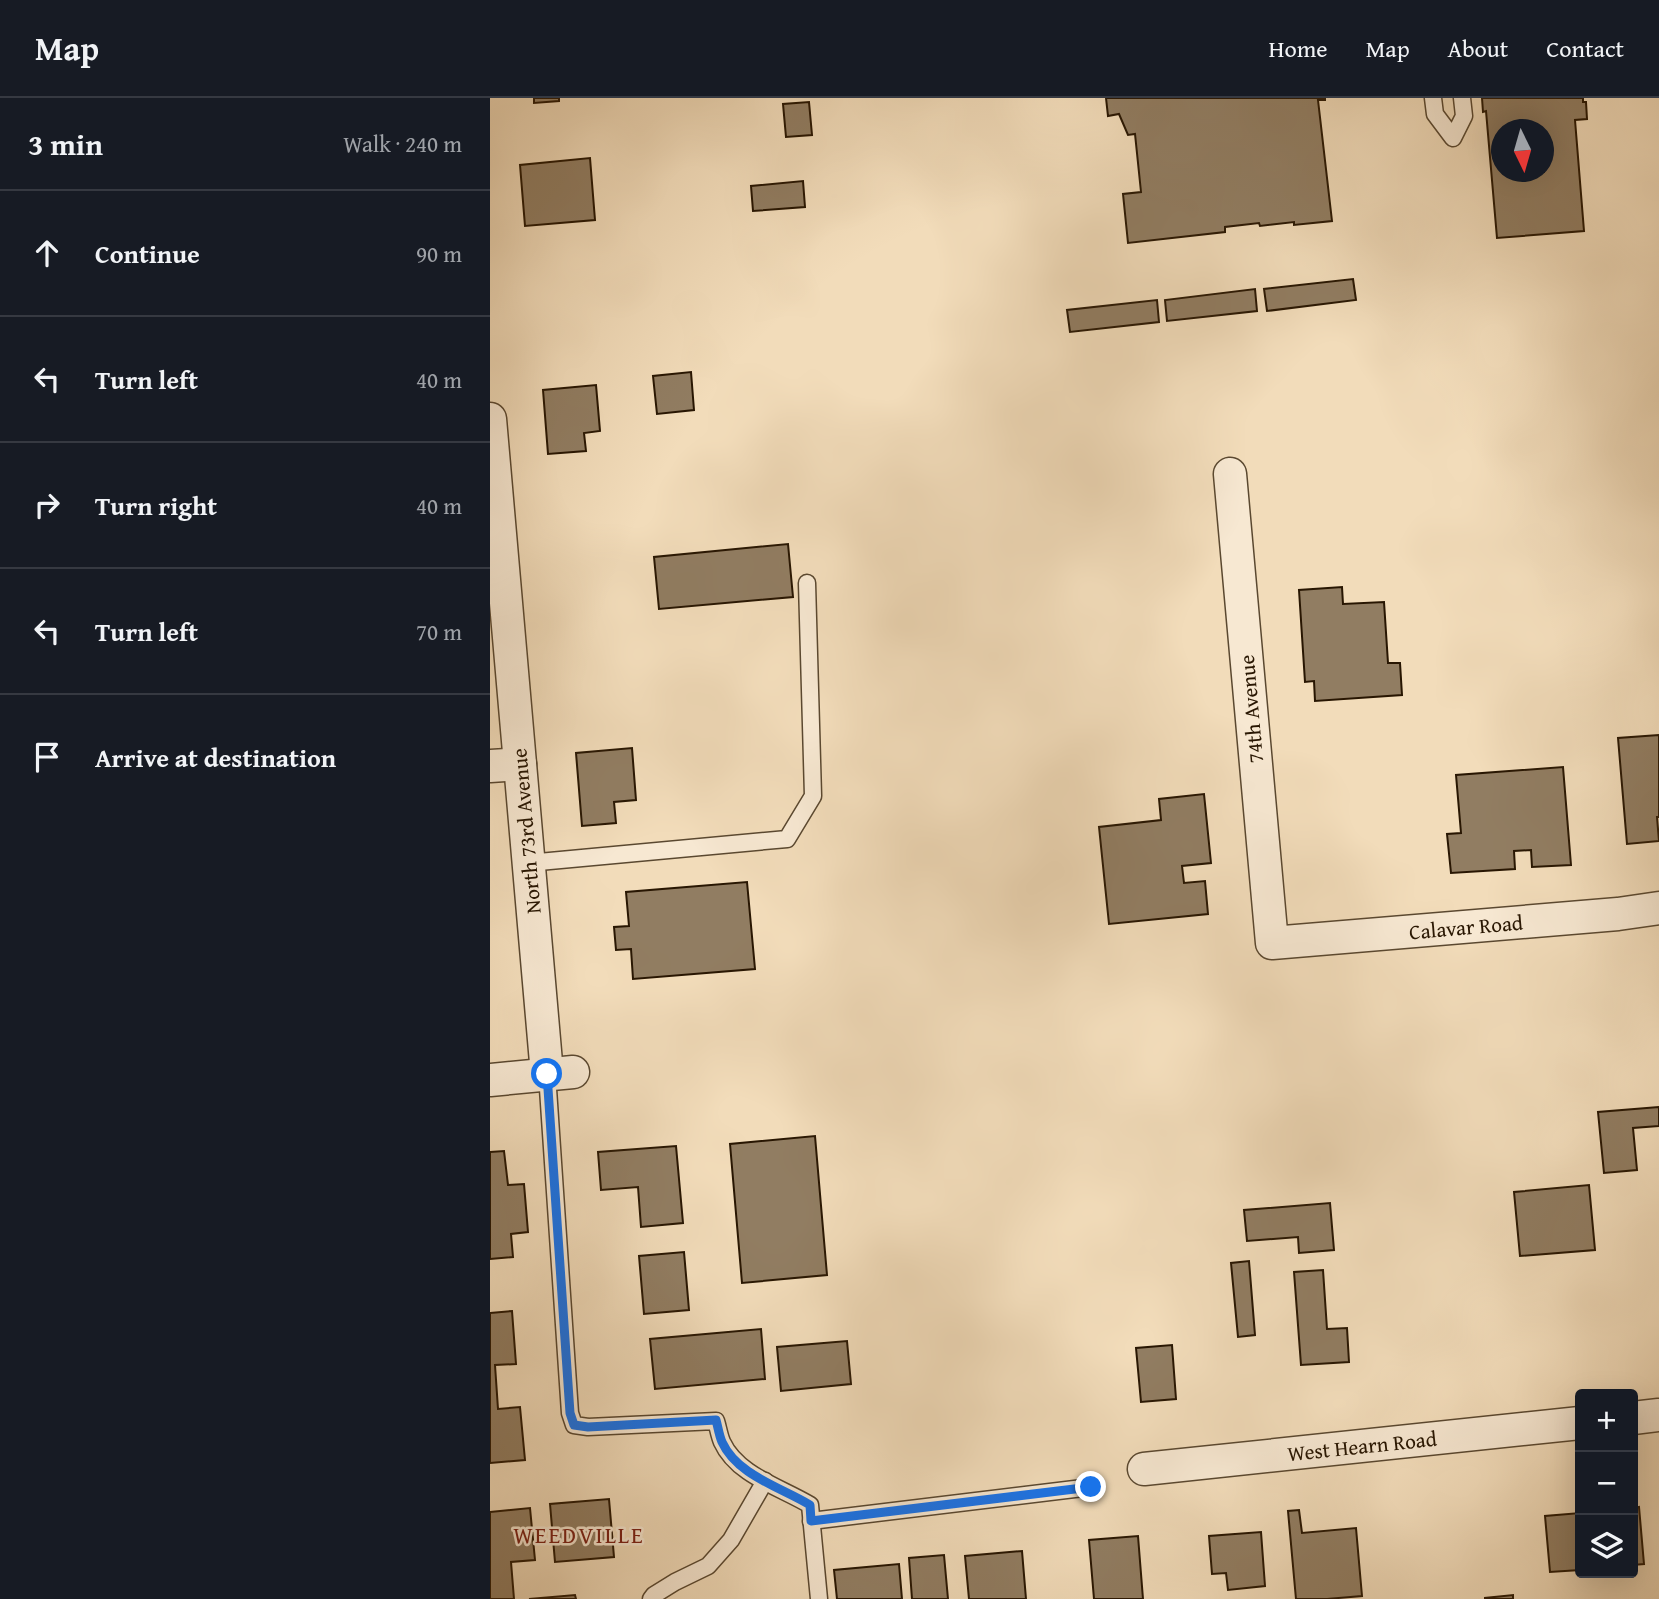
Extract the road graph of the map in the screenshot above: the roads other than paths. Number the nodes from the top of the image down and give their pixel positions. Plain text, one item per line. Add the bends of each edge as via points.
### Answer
1 (1433, 98) edge
2 (1462, 98) edge
3 (490, 419) edge
4 (1230, 474) dead end
5 (807, 583) dead end
6 (505, 765) edge
7 (528, 863) junction
8 (1659, 908) edge
9 (1272, 943) joint
10 (560, 1073) junction
11 (490, 1080) edge
12 (1659, 1415) edge
13 (1638, 1417) edge
14 (1575, 1424) edge
15 (1144, 1469) dead end
16 (765, 1481) junction
17 (1091, 1487) dead end
18 (811, 1521) junction
19 (651, 1599) edge
20 (819, 1599) edge

1 - 2 lane via 1436,114 1453,138 1464,116
3 - 6 street, North 73rd Avenue
4 - 9 street, 74th Avenue
5 - 7 lane via 813,796 787,839
6 - 7 street, North 73rd Avenue
7 - 10 street, North 73rd Avenue
8 - 9 street, Calavar Road
10 - 11 street
10 - 16 lane via 570,1413 574,1425 716,1420 722,1443 736,1462
12 - 13 street
14 - 15 street, West Hearn Road
16 - 18 lane via 810,1505
16 - 19 lane via 731,1540 708,1566
17 - 18 lane
18 - 20 lane

